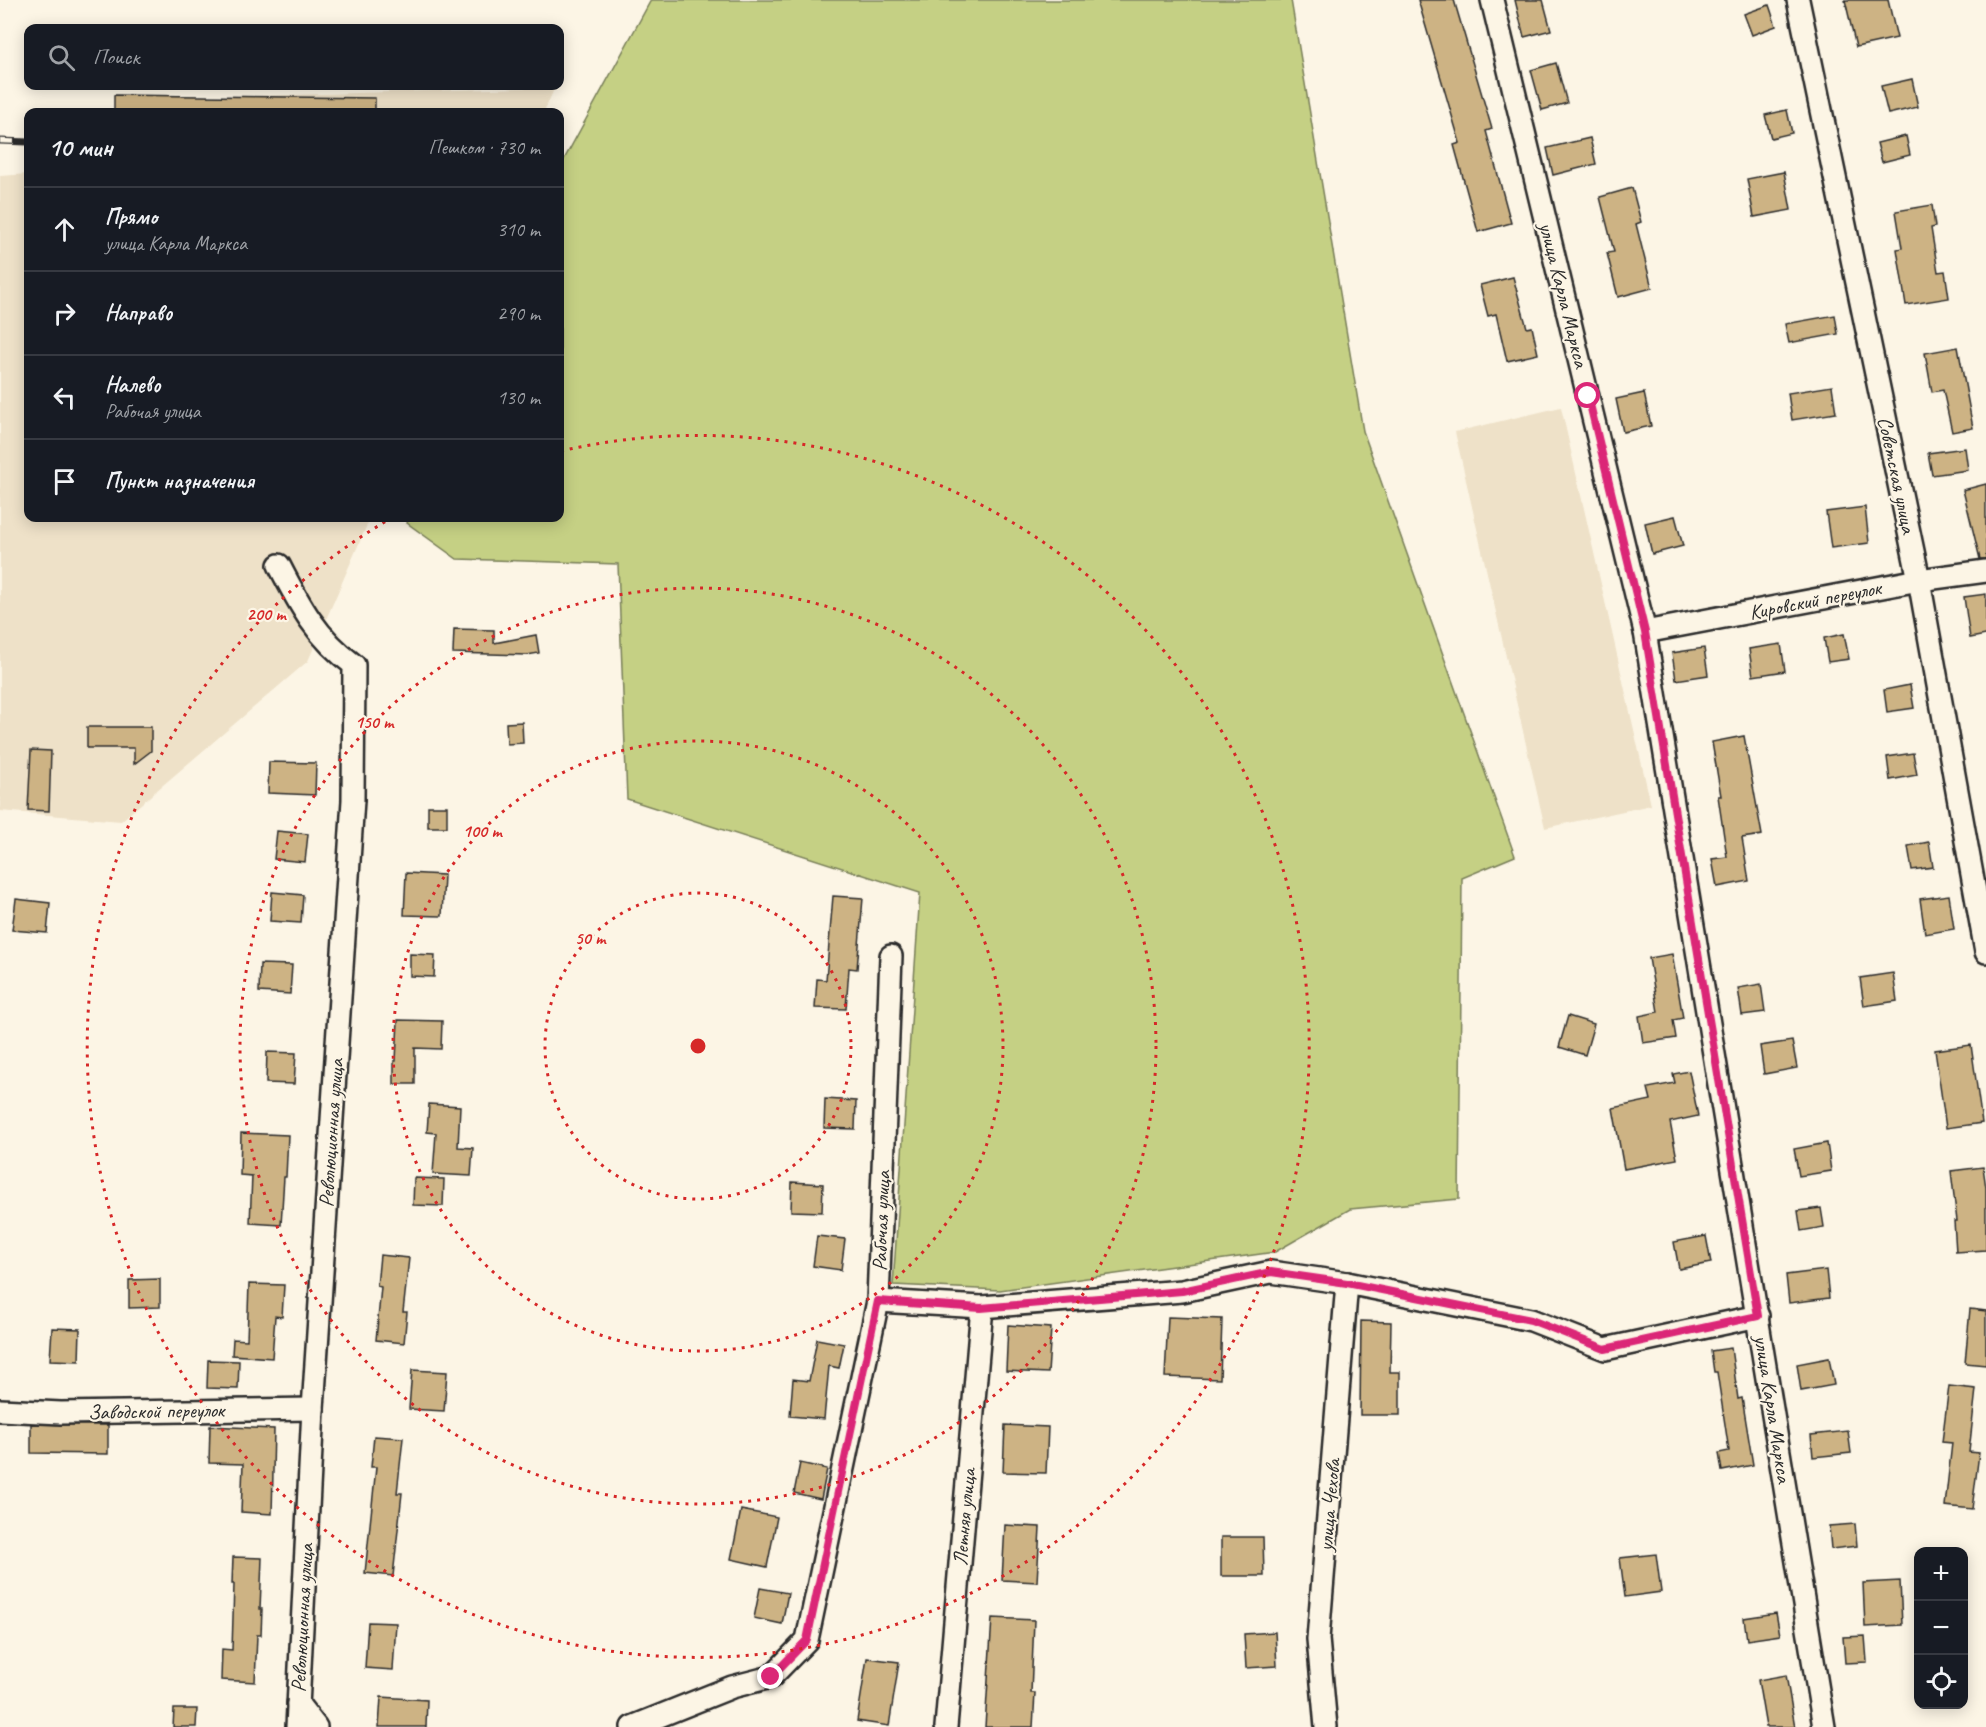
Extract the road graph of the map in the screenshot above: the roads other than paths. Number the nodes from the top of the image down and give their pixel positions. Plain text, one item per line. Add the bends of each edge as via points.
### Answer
1 (1492, 0) edge
2 (1798, 0) edge
3 (279, 565) dead end
4 (1986, 571) edge
5 (1919, 580) junction
6 (1645, 632) junction
7 (1986, 952) edge
8 (891, 956) dead end
9 (1347, 1283) junction
10 (878, 1301) junction
11 (981, 1308) junction
12 (1758, 1316) junction
13 (313, 1409) junction
14 (0, 1410) edge
15 (298, 1704) junction
16 (297, 1727) edge
17 (316, 1727) edge
18 (632, 1727) edge
19 (946, 1727) edge
20 (1326, 1727) edge
21 (1824, 1727) edge

1 - 6 street, улица Карла Маркса
2 - 5 street, Советская улица
3 - 13 street, Революционная улица via 300,607 335,651 354,665 353,800
4 - 5 street, Кировский переулок
5 - 6 street, Кировский переулок
5 - 7 street, Советская улица
6 - 12 street, улица Карла Маркса
8 - 10 street, Рабочая улица
9 - 11 street via 1271,1272 1182,1291
9 - 12 street via 1531,1320 1605,1349
9 - 20 street, улица Чехова via 1318,1639
10 - 11 street
10 - 18 street, Рабочая улица via 807,1640 771,1677 732,1687
11 - 19 street, Летняя улица
12 - 21 street, улица Карла Маркса
13 - 14 street, Заводской переулок via 61,1413
13 - 15 street, Революционная улица
15 - 16 street, Революционная улица
15 - 17 street

